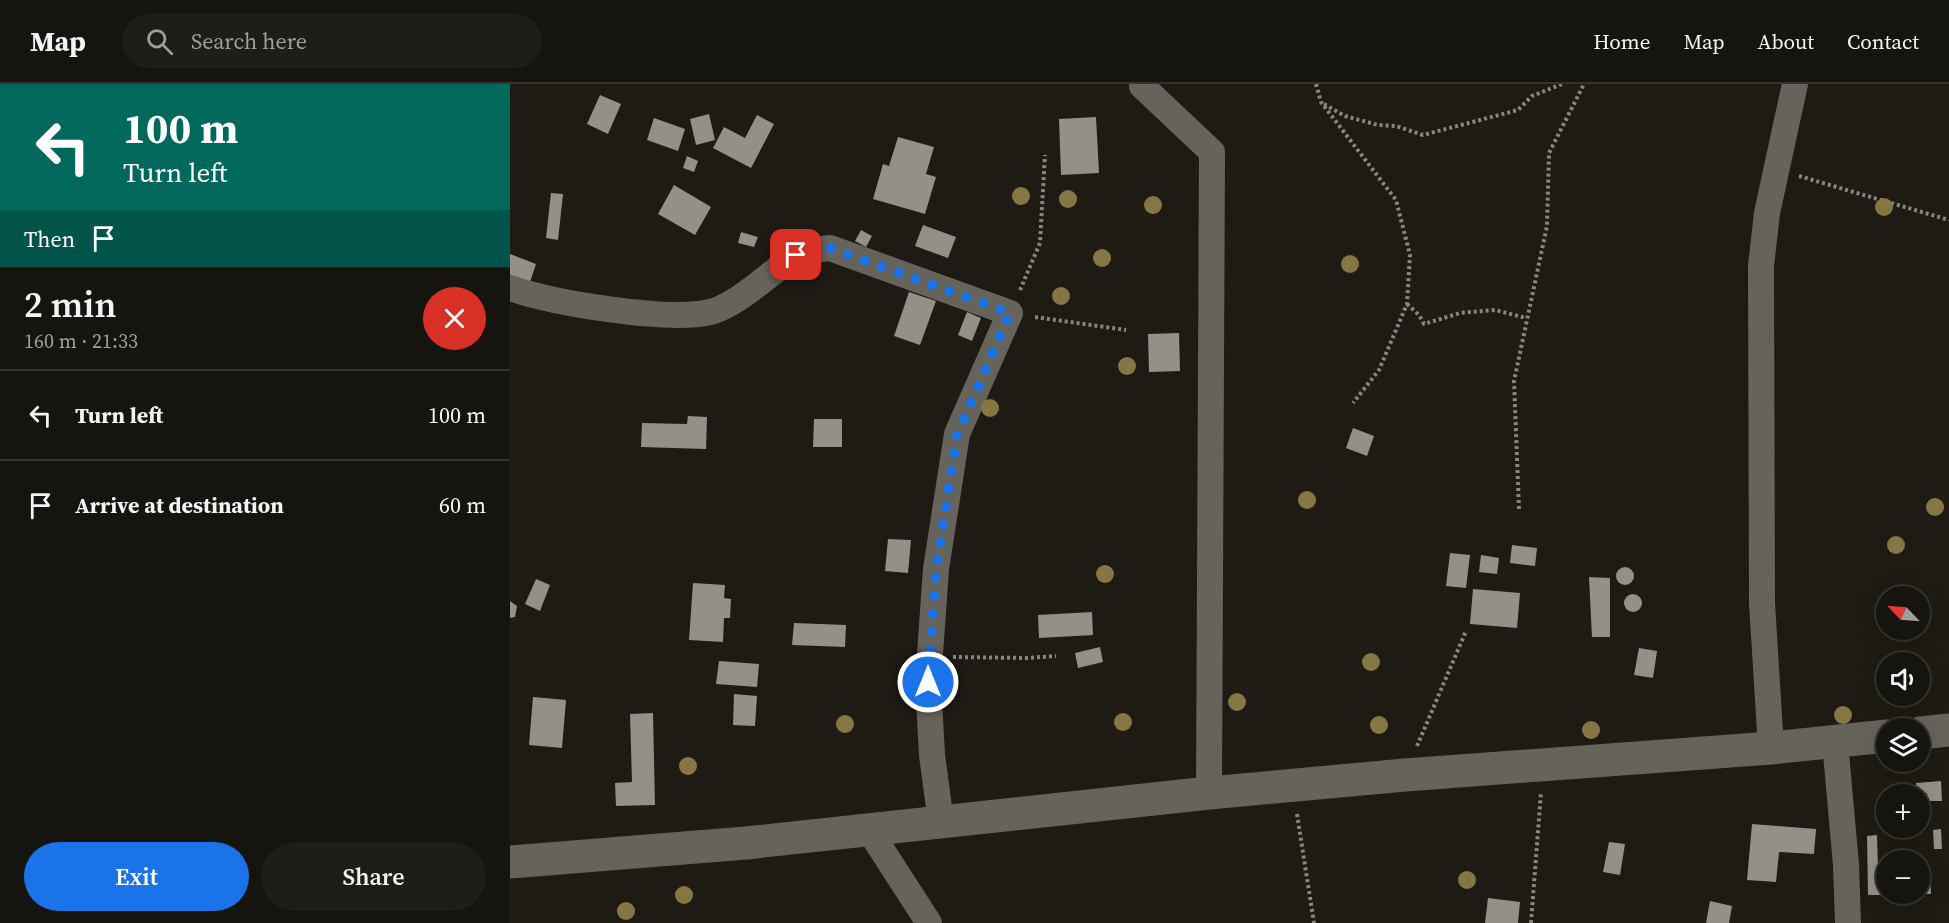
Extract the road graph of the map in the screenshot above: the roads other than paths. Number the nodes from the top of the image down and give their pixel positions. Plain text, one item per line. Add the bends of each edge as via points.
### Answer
1 (1795, 84) edge
2 (1142, 86) dead end
3 (510, 288) edge
4 (1949, 730) edge
5 (1930, 732) edge
6 (1876, 737) edge
7 (1835, 742) junction
8 (1771, 748) junction
9 (1209, 793) junction
10 (941, 822) junction
11 (868, 830) junction
12 (510, 862) edge
13 (928, 923) edge
14 (1848, 923) edge

1 - 8 street via 1762,256 1760,308 1762,603
2 - 9 street via 1212,152
3 - 10 street via 632,311 691,315 712,312 739,298 796,255 830,248 1010,313 957,435 936,570 928,657 932,755
4 - 5 street
6 - 7 street
7 - 8 street
7 - 14 street
8 - 9 street
9 - 10 street
10 - 11 street
11 - 12 street
11 - 13 street

